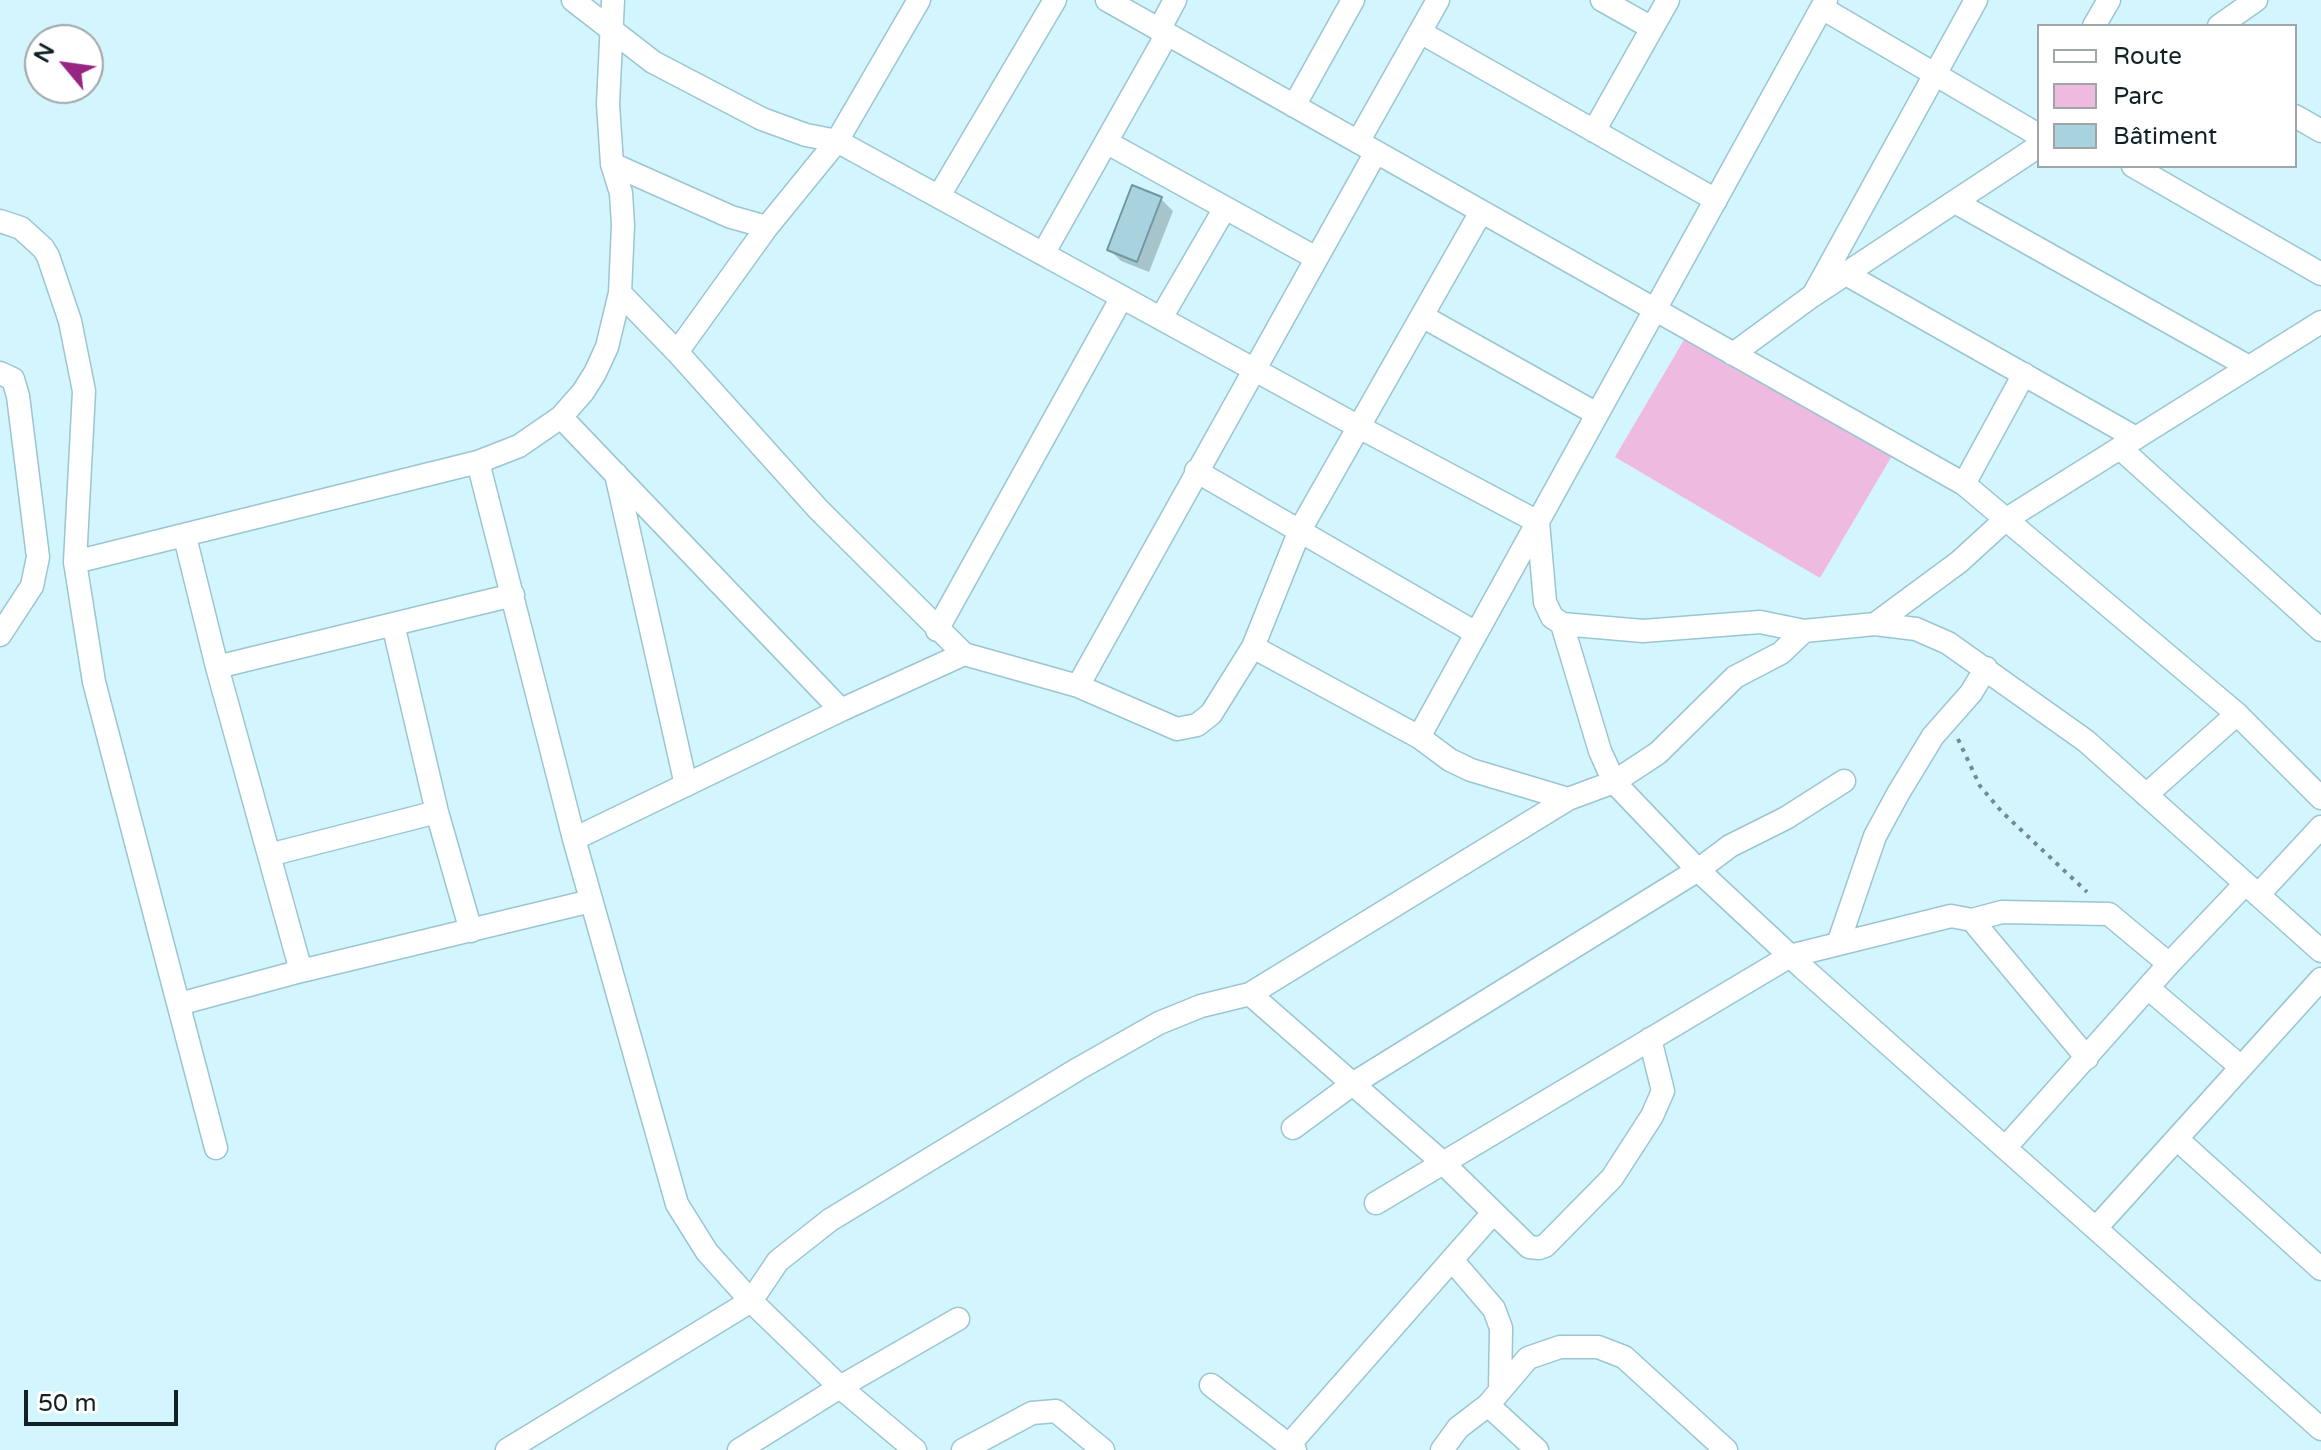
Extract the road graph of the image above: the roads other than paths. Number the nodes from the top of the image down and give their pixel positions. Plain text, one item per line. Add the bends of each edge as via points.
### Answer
1 (573, 0) edge
2 (613, 0) edge
3 (919, 0) edge
4 (1055, 0) edge
5 (1107, 0) edge
6 (1175, 0) edge
7 (1353, 0) edge
8 (1438, 0) edge
9 (1602, 0) edge
10 (1668, 0) edge
11 (1976, 0) edge
12 (2109, 0) edge
13 (2256, 0) edge
14 (1824, 4) edge
15 (2095, 24) edge
16 (2222, 24) edge
17 (611, 28) junction
18 (1652, 28) junction
19 (1163, 32) junction
20 (1420, 32) junction
21 (1935, 75) junction
22 (1294, 106) junction
23 (2297, 117) edge
24 (1594, 131) junction
25 (2321, 131) edge
26 (2037, 135) edge
27 (2037, 137) edge
28 (837, 141) junction
29 (1106, 142) junction
30 (1367, 147) junction
31 (612, 164) junction
32 (2136, 168) edge
33 (939, 196) junction
34 (1716, 200) junction
35 (1955, 202) junction
36 (1225, 208) junction
37 (1481, 212) junction
38 (0, 221) edge
39 (767, 227) junction
40 (1043, 254) junction
41 (1316, 258) junction
42 (1846, 274) junction
43 (2321, 274) edge
44 (620, 293) junction
45 (1812, 296) junction
46 (1122, 297) junction
47 (1655, 310) junction
48 (1422, 316) junction
49 (1161, 318) junction
50 (2321, 322) edge
51 (677, 352) junction
52 (1733, 354) junction
53 (2249, 367) junction
54 (1254, 369) junction
55 (0, 373) edge
56 (2024, 374) junction
57 (1597, 414) junction
58 (561, 417) junction
59 (1359, 427) junction
60 (2128, 443) junction
61 (478, 462) junction
62 (1196, 471) junction
63 (616, 473) junction
64 (1964, 484) junction
65 (2005, 520) junction
66 (1538, 522) junction
67 (1300, 530) junction
68 (185, 537) junction
69 (75, 562) junction
70 (513, 595) junction
71 (393, 624) junction
72 (1562, 624) junction
73 (1875, 624) junction
74 (937, 630) junction
75 (2321, 630) edge
76 (1804, 631) junction
77 (1476, 633) junction
78 (0, 635) edge
79 (1253, 647) junction
80 (964, 654) junction
81 (217, 667) junction
82 (1986, 668) junction
83 (1078, 686) junction
84 (841, 710) junction
85 (2237, 714) junction
86 (1419, 737) junction
87 (1844, 781) dead end
88 (1614, 782) junction
89 (686, 785) junction
90 (2146, 795) junction
91 (2321, 798) edge
92 (1568, 799) junction
93 (437, 812) junction
94 (2321, 827) edge
95 (574, 839) junction
96 (269, 855) junction
97 (1698, 870) junction
98 (2252, 890) junction
99 (591, 901) junction
100 (1972, 920) junction
101 (471, 931) junction
102 (1838, 944) junction
103 (2321, 951) edge
104 (1790, 956) junction
105 (2169, 964) junction
106 (301, 971) junction
107 (2321, 979) edge
108 (2148, 988) junction
109 (1250, 994) junction
110 (179, 1004) junction
111 (1650, 1039) junction
112 (2087, 1058) junction
113 (2241, 1067) junction
114 (1354, 1083) junction
115 (1293, 1128) dead end
116 (2177, 1139) junction
117 (216, 1148) dead end
118 (2005, 1148) junction
119 (1442, 1162) junction
120 (1376, 1203) dead end
121 (1493, 1213) junction
122 (2096, 1228) junction
123 (1452, 1260) junction
124 (2321, 1269) edge
125 (751, 1301) junction
126 (958, 1319) dead end
127 (1211, 1385) dead end
128 (840, 1387) junction
129 (1494, 1398) junction
130 (2321, 1429) edge
131 (2321, 1438) edge
132 (1292, 1448) edge
133 (507, 1450) edge
134 (739, 1450) edge
135 (915, 1450) edge
136 (963, 1450) edge
137 (1103, 1450) edge
138 (1442, 1450) edge
139 (1537, 1450) edge
140 (1726, 1450) edge
141 (2319, 1450) edge

1 - 17 street
2 - 17 street
3 - 28 street
4 - 33 street
5 - 19 street
6 - 19 street
7 - 22 street
8 - 20 street
9 - 18 street
10 - 18 street
11 - 21 street
12 - 15 street
13 - 16 street
14 - 21 street
14 - 34 street
17 - 28 street via 653,62 762,119
17 - 31 street via 607,83
18 - 24 street
19 - 22 street
19 - 29 street
20 - 24 street
20 - 30 street
21 - 26 street
21 - 45 street
22 - 30 street
23 - 25 street
24 - 34 street
27 - 35 street
28 - 33 street
28 - 39 street
29 - 36 street
29 - 40 street
30 - 37 street
30 - 41 street
31 - 39 street via 731,217
31 - 44 street via 623,225
32 - 43 street
33 - 40 street
34 - 47 street
35 - 42 street
35 - 53 street
36 - 41 street
36 - 49 street
37 - 47 street
37 - 48 street
38 - 69 street via 21,228 43,248 70,321 84,391
39 - 51 street
40 - 46 street
41 - 54 street
42 - 45 street
42 - 56 street
44 - 51 street
44 - 58 street via 595,373
45 - 52 street
46 - 49 street
46 - 74 street
47 - 52 street
47 - 57 street
48 - 57 street
48 - 59 street
49 - 54 street
50 - 53 street
51 - 74 street via 818,509
52 - 64 street
53 - 60 street
54 - 59 street
54 - 62 street
55 - 78 street via 13,379 18,396 38,557 32,586
56 - 60 street
56 - 64 street
57 - 66 street
58 - 61 street via 519,446
58 - 63 street
59 - 66 street
59 - 67 street
60 - 65 street
60 - 75 street
61 - 68 street
61 - 70 street
62 - 67 street
62 - 83 street
63 - 84 street
63 - 89 street
64 - 65 street
65 - 73 street via 1959,562
65 - 85 street
66 - 72 street via 1545,602
66 - 77 street
67 - 77 street
67 - 79 street
68 - 69 street
68 - 81 street
69 - 110 street via 94,682
70 - 71 street
70 - 95 street
71 - 81 street
71 - 93 street
72 - 76 street via 1643,631 1760,622
72 - 88 street
73 - 76 street
73 - 82 street via 1916,629
74 - 80 street
76 - 88 street via 1781,653 1735,677 1658,753
77 - 86 street
79 - 83 street via 1211,714 1197,725 1177,729
79 - 86 street
80 - 83 street
80 - 84 street
81 - 96 street
82 - 90 street via 2086,741
82 - 102 street via 1927,746 1875,836
84 - 89 street
85 - 90 street
85 - 91 street
86 - 92 street via 1471,770
87 - 97 street
88 - 92 street
88 - 97 street
89 - 95 street
90 - 98 street
92 - 109 street
93 - 96 street
93 - 101 street
94 - 98 street
95 - 99 street
96 - 106 street
97 - 104 street
97 - 114 street
98 - 103 street
98 - 105 street
99 - 101 street
99 - 125 street via 677,1204 707,1252
100 - 102 street via 1951,916
100 - 105 street via 2002,912 2109,914
100 - 112 street
101 - 106 street
102 - 104 street
104 - 111 street
104 - 118 street
105 - 108 street
106 - 110 street
107 - 113 street
108 - 112 street
108 - 113 street
109 - 114 street
109 - 125 street via 1159,1023 843,1212 778,1261
110 - 117 street
111 - 119 street
111 - 121 street via 1663,1091 1612,1178 1539,1248 1529,1247
112 - 118 street
113 - 116 street
114 - 115 street
114 - 119 street
116 - 122 street
116 - 124 street
118 - 122 street
119 - 120 street
119 - 121 street
121 - 123 street
122 - 130 street
123 - 129 street via 1494,1309 1501,1328
123 - 132 street
125 - 128 street
125 - 133 street
126 - 128 street
127 - 132 street
128 - 134 street
128 - 135 street
129 - 138 street via 1458,1428
129 - 139 street
129 - 140 street via 1528,1358 1560,1347 1598,1347 1624,1357
131 - 141 street
136 - 137 street via 1032,1413 1056,1411

